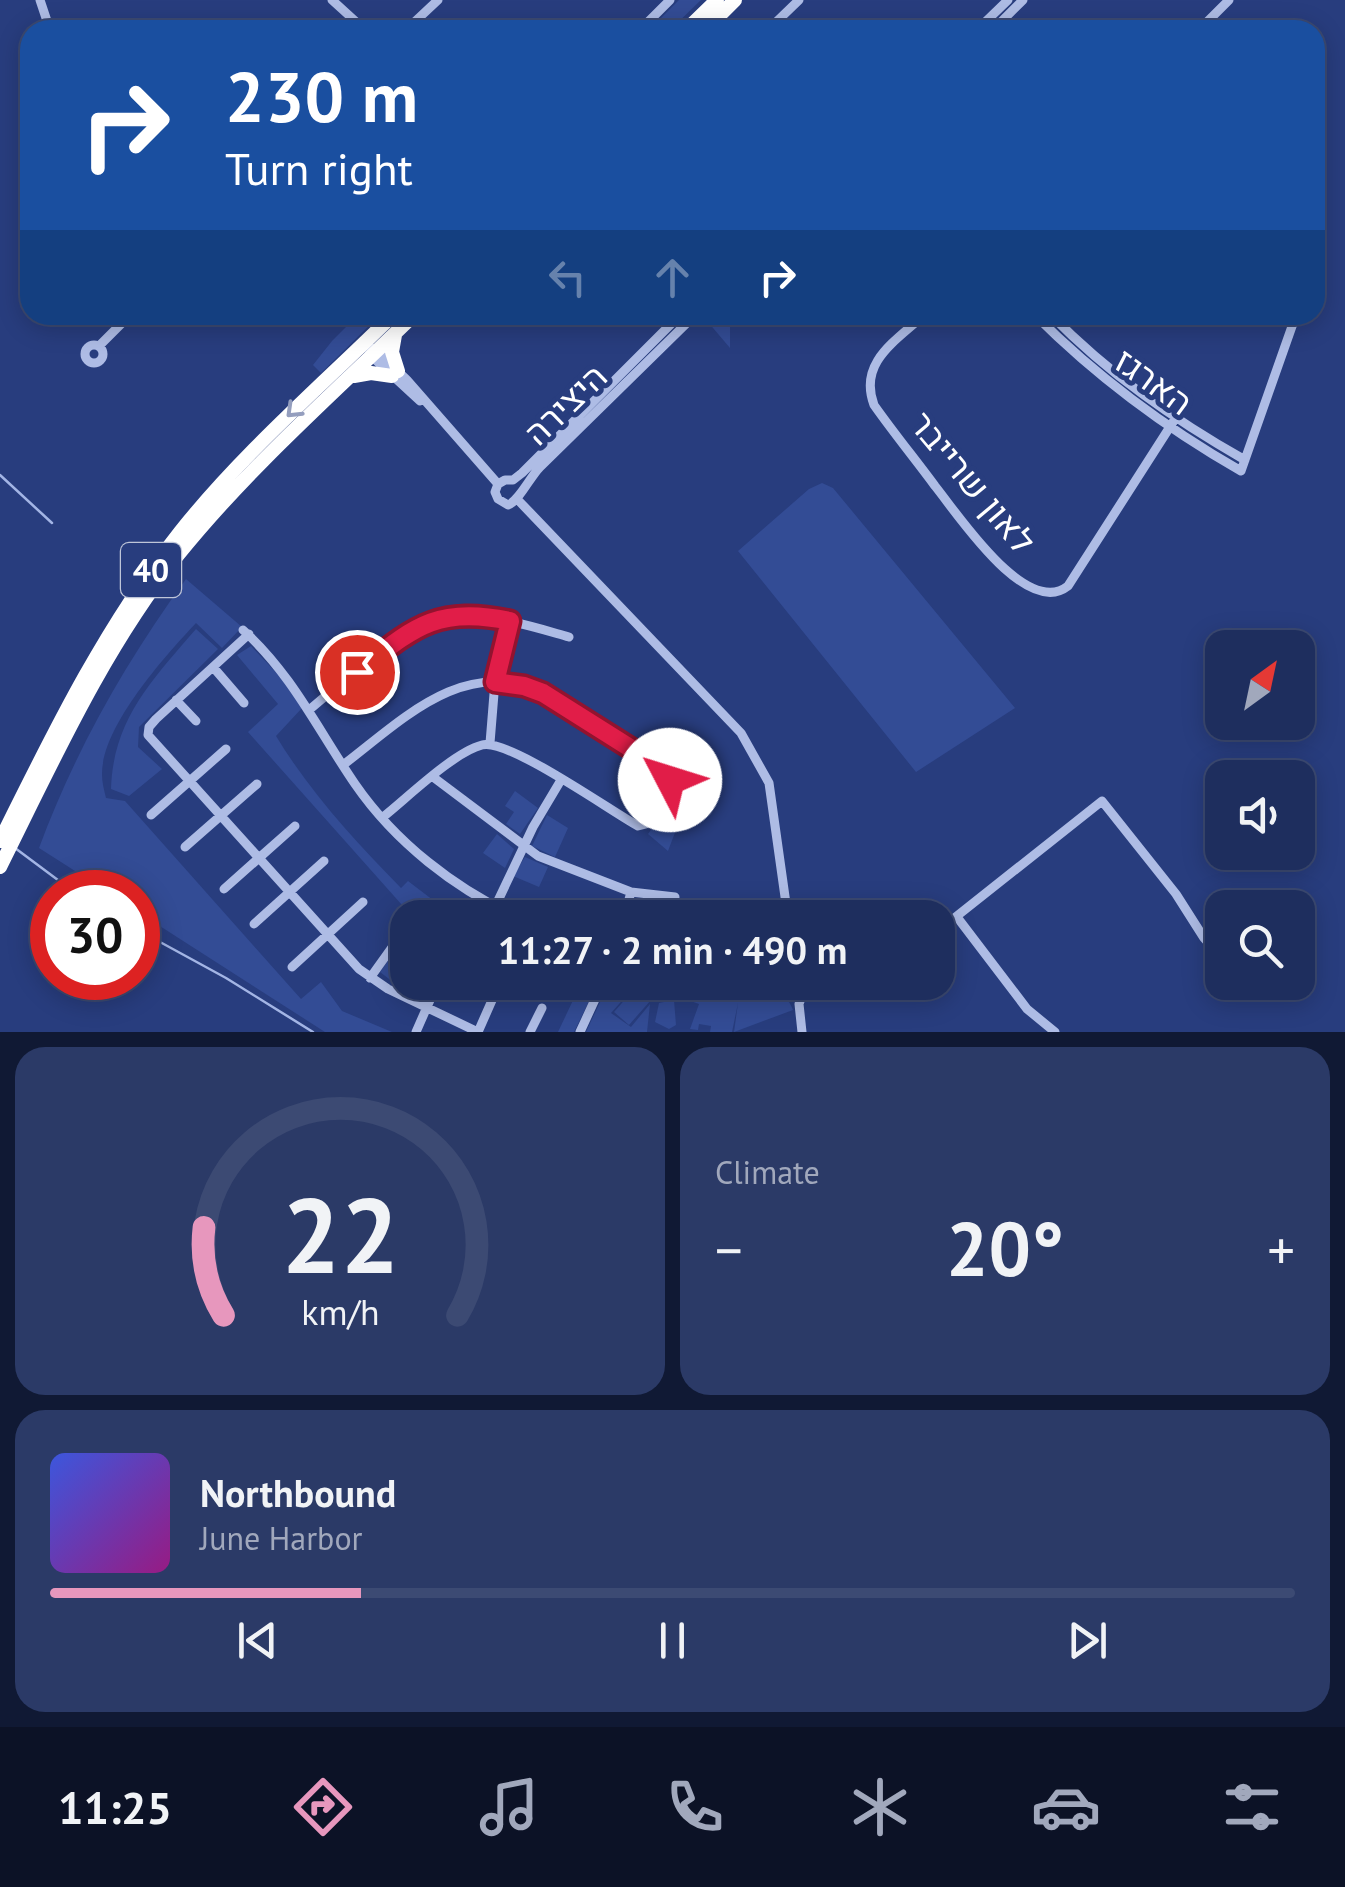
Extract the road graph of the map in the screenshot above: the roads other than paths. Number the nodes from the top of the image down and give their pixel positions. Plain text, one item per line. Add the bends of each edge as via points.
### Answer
1 (332, 0) edge
2 (438, 0) edge
3 (670, 0) edge
4 (717, 0) edge
5 (736, 0) edge
6 (799, 0) edge
7 (1008, 0) edge
8 (1024, 0) edge
9 (1229, 0) edge
10 (354, 20) edge
11 (417, 20) edge
12 (650, 20) edge
13 (696, 20) edge
14 (715, 20) edge
15 (778, 20) edge
16 (987, 20) edge
17 (1003, 20) edge
18 (1210, 20) edge
19 (120, 325) edge
20 (387, 325) edge
21 (403, 325) edge
22 (670, 325) edge
23 (685, 325) edge
24 (914, 325) edge
25 (1046, 325) edge
26 (1061, 325) edge
27 (1292, 325) edge
28 (398, 330) junction
29 (99, 346) dead end
30 (371, 350) junction
31 (395, 373) junction
32 (349, 378) junction
33 (1172, 423) junction
34 (513, 480) junction
35 (498, 484) junction
36 (517, 499) junction
37 (510, 621) junction
38 (568, 637) dead end
39 (213, 667) junction
40 (495, 682) junction
41 (176, 700) junction
42 (244, 703) dead end
43 (309, 710) junction
44 (196, 721) dead end
45 (490, 743) junction
46 (226, 749) dead end
47 (343, 765) junction
48 (433, 777) junction
49 (562, 780) junction
50 (190, 782) junction
51 (257, 784) dead end
52 (152, 816) dead end
53 (221, 816) junction
54 (383, 818) junction
55 (295, 826) dead end
56 (0, 841) edge
57 (186, 847) dead end
58 (523, 848) junction
59 (258, 858) junction
60 (324, 860) dead end
61 (0, 867) edge
62 (224, 889) dead end
63 (289, 892) junction
64 (631, 892) junction
65 (674, 897) dead end
66 (485, 900) edge
67 (498, 900) edge
68 (629, 900) edge
69 (786, 900) edge
70 (363, 902) dead end
71 (956, 917) joint
72 (254, 924) dead end
73 (327, 934) junction
74 (1205, 939) edge
75 (390, 950) edge
76 (292, 966) dead end
77 (370, 978) junction
78 (430, 1000) edge
79 (493, 1000) edge
80 (595, 1000) edge
81 (792, 1000) edge
82 (802, 1000) edge
83 (427, 1008) junction
84 (542, 1008) dead end
85 (799, 1012) junction
86 (416, 1032) edge
87 (478, 1032) edge
88 (530, 1032) edge
89 (580, 1032) edge
90 (802, 1032) edge
91 (1055, 1032) edge

1 - 10 street
2 - 11 street
3 - 12 street
4 - 13 highway
5 - 14 highway
6 - 15 street
7 - 16 street
8 - 17 street
9 - 18 street
19 - 29 street
20 - 30 highway, 40
21 - 28 highway, 40
22 - 34 street, היצירה
23 - 36 street, היצירה via 540,466
24 - 33 street, לאון שרייבר via 876,361 869,380 874,405 980,544 1038,591 1068,586
25 - 33 street, הארגז via 1098,375
26 - 33 street, הארגז
27 - 33 street, הארגז via 1243,466
28 - 30 highway, 40
28 - 31 highway
30 - 31 street
30 - 32 highway, 40
30 -> 56 highway, 40 via 223,482 142,583 90,664
31 - 32 highway
31 - 35 street
32 - 61 highway, 40 via 225,500 144,600
34 - 35 street
34 - 36 street
35 - 36 street via 495,492 504,504
36 - 69 street via 742,733 770,783
37 - 38 street
37 - 40 street
37 - 43 street via 476,617 421,624
39 - 41 street
39 - 42 street
39 - 43 street via 246,632
40 - 45 street
40 - 47 street via 435,696
40 - 49 street via 543,693 662,768 670,780 642,826
41 - 44 street
41 - 50 street via 148,735
43 - 47 street
45 - 48 street via 464,752
45 - 49 street
46 - 50 street
47 - 54 street
48 - 54 street
48 - 58 street
49 - 58 street
50 - 52 street
50 - 53 street
51 - 53 street
53 - 57 street
53 - 59 street
54 - 66 street
55 - 59 street
58 - 64 street
58 - 67 street
59 - 62 street
59 - 63 street
60 - 63 street
63 - 72 street
63 - 73 street
64 - 65 street
64 - 68 street
70 - 73 street
71 - 74 street via 1102,801
71 - 91 street via 1027,1009
73 - 76 street
73 - 77 street
75 - 77 street
77 - 83 street
78 - 83 street
79 - 87 street
80 - 89 street
81 - 85 street
82 - 85 street
83 - 86 street
83 - 87 street
84 - 88 street
85 - 90 street

